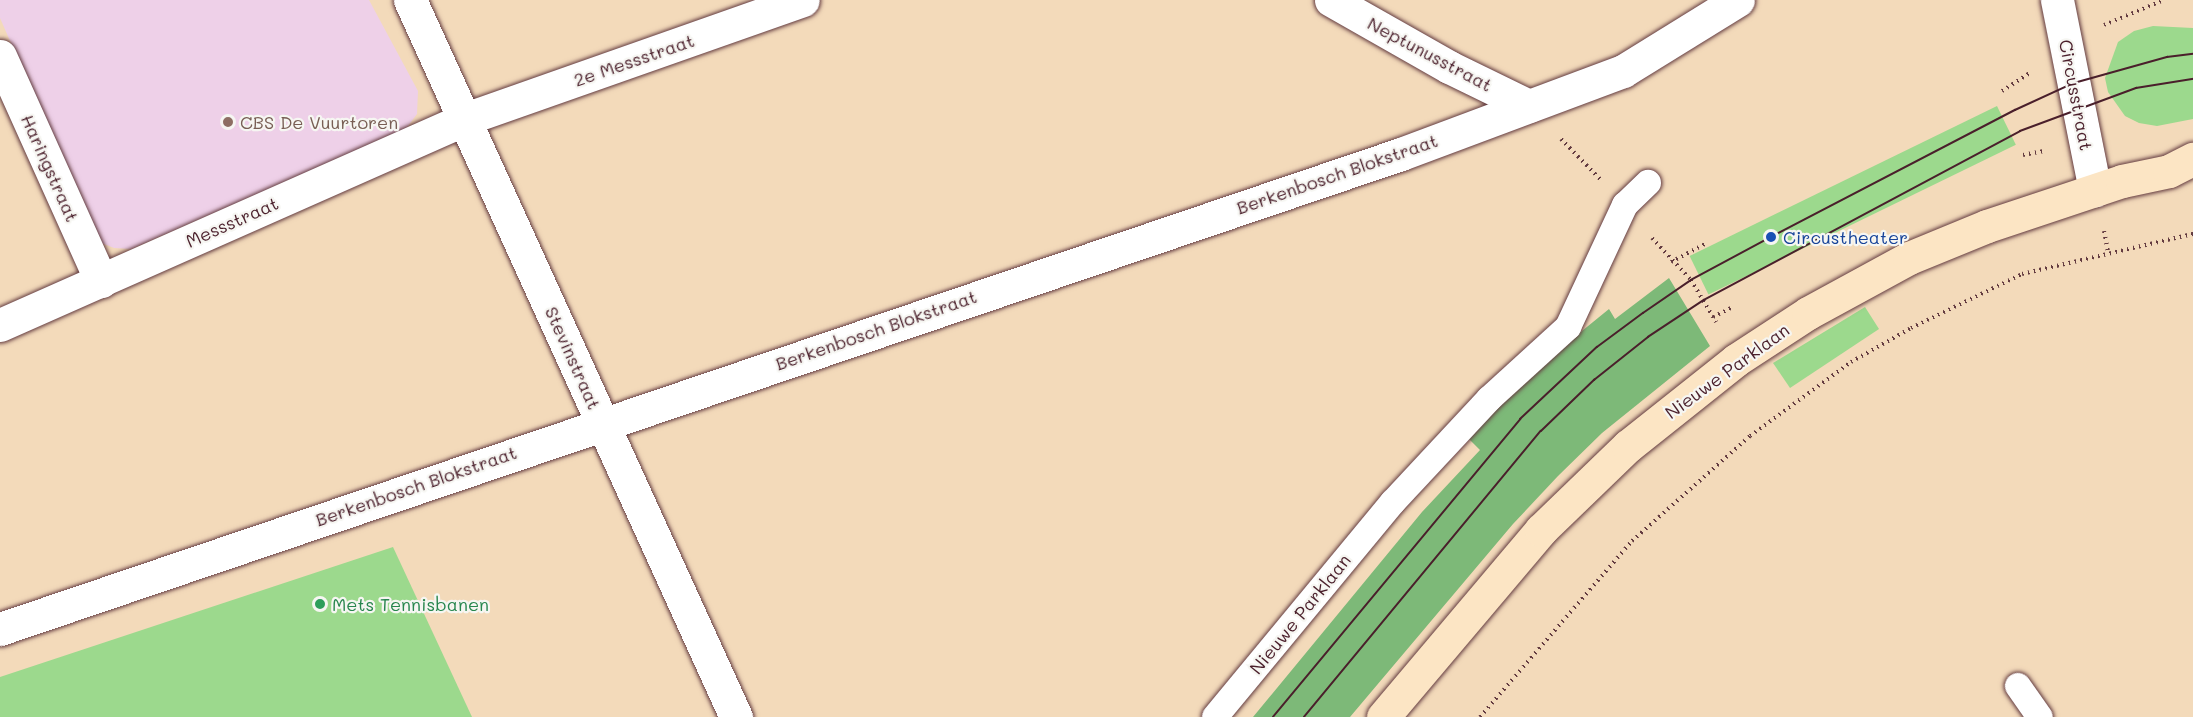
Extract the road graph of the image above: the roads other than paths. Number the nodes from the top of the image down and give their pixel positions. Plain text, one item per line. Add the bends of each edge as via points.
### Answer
1 (410, 0) edge
2 (803, 0) edge
3 (1331, 0) edge
4 (1738, 0) edge
5 (2057, 0) edge
6 (0, 56) edge
7 (1529, 106) junction
8 (465, 119) junction
9 (2185, 168) edge
10 (1648, 183) dead end
11 (2095, 190) junction
12 (101, 281) junction
13 (0, 326) edge
14 (602, 422) junction
15 (0, 629) edge
16 (2018, 686) dead end
17 (736, 717) edge
18 (1215, 717) edge
19 (1383, 717) edge
20 (2040, 717) edge

1 - 8 street, Stevinstraat
2 - 8 street, 2e Messstraat
3 - 7 street, Neptunusstraat via 1449,67
4 - 7 street, Berkenbosch Blokstraat via 1623,71
5 - 11 street, Circusstraat
6 - 12 street, Haringstraat
7 - 14 street, Berkenbosch Blokstraat via 1401,154
8 - 12 street, Messstraat
8 - 14 street, Stevinstraat
9 - 11 main road, Nieuwe Parklaan
10 - 18 lane, Nieuwe Parklaan via 1625,205 1568,327 1489,399 1393,502
11 - 19 main road, Nieuwe Parklaan via 1909,258 1808,314 1736,360 1628,446 1541,530
12 - 13 street, Messstraat
14 - 15 street, Berkenbosch Blokstraat
14 - 17 street, Stevinstraat
16 - 20 lane

